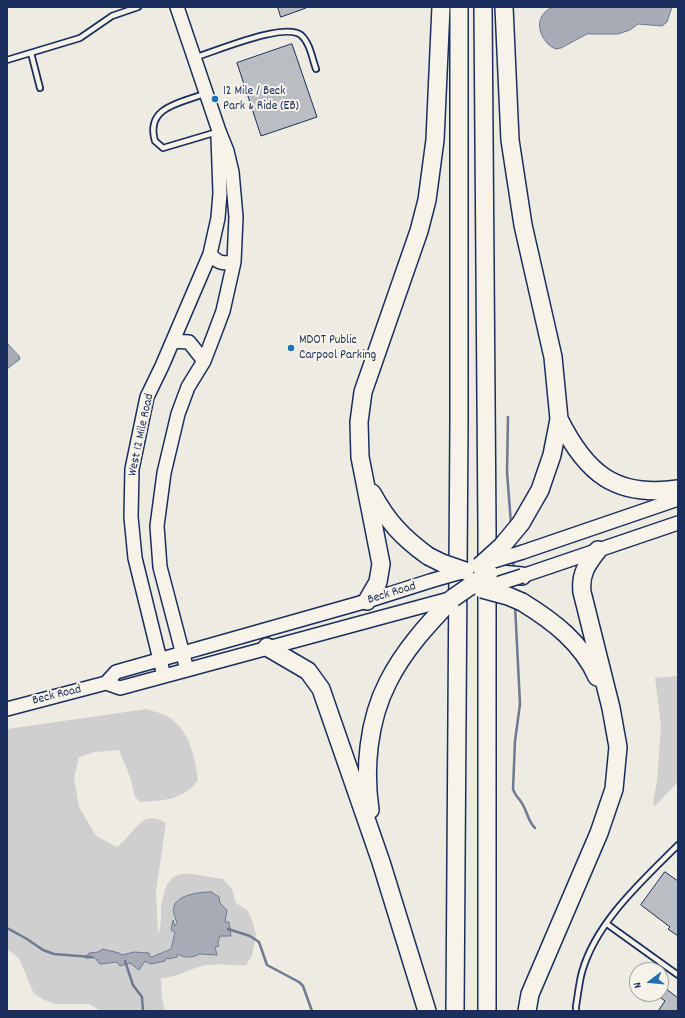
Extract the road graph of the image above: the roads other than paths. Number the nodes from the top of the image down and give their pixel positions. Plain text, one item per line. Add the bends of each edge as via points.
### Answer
1 (138, 7) edge
2 (177, 7) edge
3 (441, 7) edge
4 (459, 7) edge
5 (483, 7) edge
6 (504, 7) edge
7 (31, 53) junction
8 (194, 57) junction
9 (7, 60) edge
10 (316, 69) dead end
11 (40, 88) dead end
12 (206, 93) junction
13 (219, 131) junction
14 (210, 254) junction
15 (234, 262) junction
16 (173, 341) junction
17 (204, 361) junction
18 (559, 419) junction
19 (360, 457) junction
20 (678, 489) edge
21 (678, 499) edge
22 (678, 523) edge
23 (598, 550) junction
24 (523, 552) joint
25 (522, 576) joint
26 (471, 580) junction
27 (430, 581) joint
28 (368, 601) junction
29 (430, 605) joint
30 (267, 647) junction
31 (182, 653) junction
32 (160, 659) junction
33 (187, 670) junction
34 (164, 676) junction
35 (106, 683) junction
36 (611, 708) junction
37 (7, 709) edge
38 (678, 845) edge
39 (381, 862) junction
40 (607, 924) junction
41 (678, 975) edge
42 (427, 1011) edge
43 (455, 1011) edge
44 (487, 1011) edge
45 (527, 1011) edge
46 (576, 1011) edge

1 - 7 lane via 112,16 80,38
2 - 8 main road, West 12 Mile Road
3 - 19 highway via 435,140 427,200 363,392 359,422
4 - 43 highway
5 - 44 highway
6 - 18 highway via 510,140 522,225 553,357
7 - 9 lane
7 - 11 lane
8 - 10 lane via 272,32 287,32 299,34 306,41
8 - 12 main road, West 12 Mile Road
12 - 13 main road, West 12 Mile Road
12 - 13 lane via 158,114 153,128 155,141 163,148
13 - 14 main road, West 12 Mile Road via 218,218
13 - 15 main road, West 12 Mile Road via 232,172 236,216
14 - 15 main road via 223,264
14 - 16 main road, West 12 Mile Road
15 - 17 main road, West 12 Mile Road via 223,311
16 - 17 main road via 189,342
16 - 32 main road, West 12 Mile Road via 147,397 132,469 131,517 136,558
17 - 31 main road, West 12 Mile Road via 188,387 178,414 164,473 157,526 160,567
18 - 20 highway via 579,454 607,480 630,488 658,492
18 - 26 highway, bridge via 552,455 540,490 521,523
19 - 26 highway, bridge via 370,490 385,516 408,542
19 - 28 highway via 381,564 378,582
21 - 24 main road
22 - 23 main road
23 - 25 main road
23 - 36 highway via 582,574 581,587
24 - 26 highway, bridge
25 - 26 highway, bridge
26 - 27 highway
26 - 29 highway
26 - 36 highway, bridge via 522,602 546,617 575,641 594,670
26 - 39 highway via 430,622 406,654 387,683 375,718 367,761 368,796
27 - 28 main road, Beck Road
28 - 31 main road, Beck Road
29 - 30 main road, Beck Road
30 - 33 main road, Beck Road
30 - 39 highway via 308,671 321,689
31 - 32 main road, Beck Road
31 - 33 main road, West 12 Mile Road
32 - 34 main road, West 12 Mile Road
32 - 35 main road, Beck Road via 116,672
33 - 34 main road, Beck Road
34 - 35 main road, Beck Road via 120,688
35 - 37 main road, Beck Road
36 - 45 highway via 618,747 614,788 599,833 530,994
38 - 40 lane via 621,904
39 - 42 highway
40 - 41 lane
40 - 46 lane via 592,948 582,972

